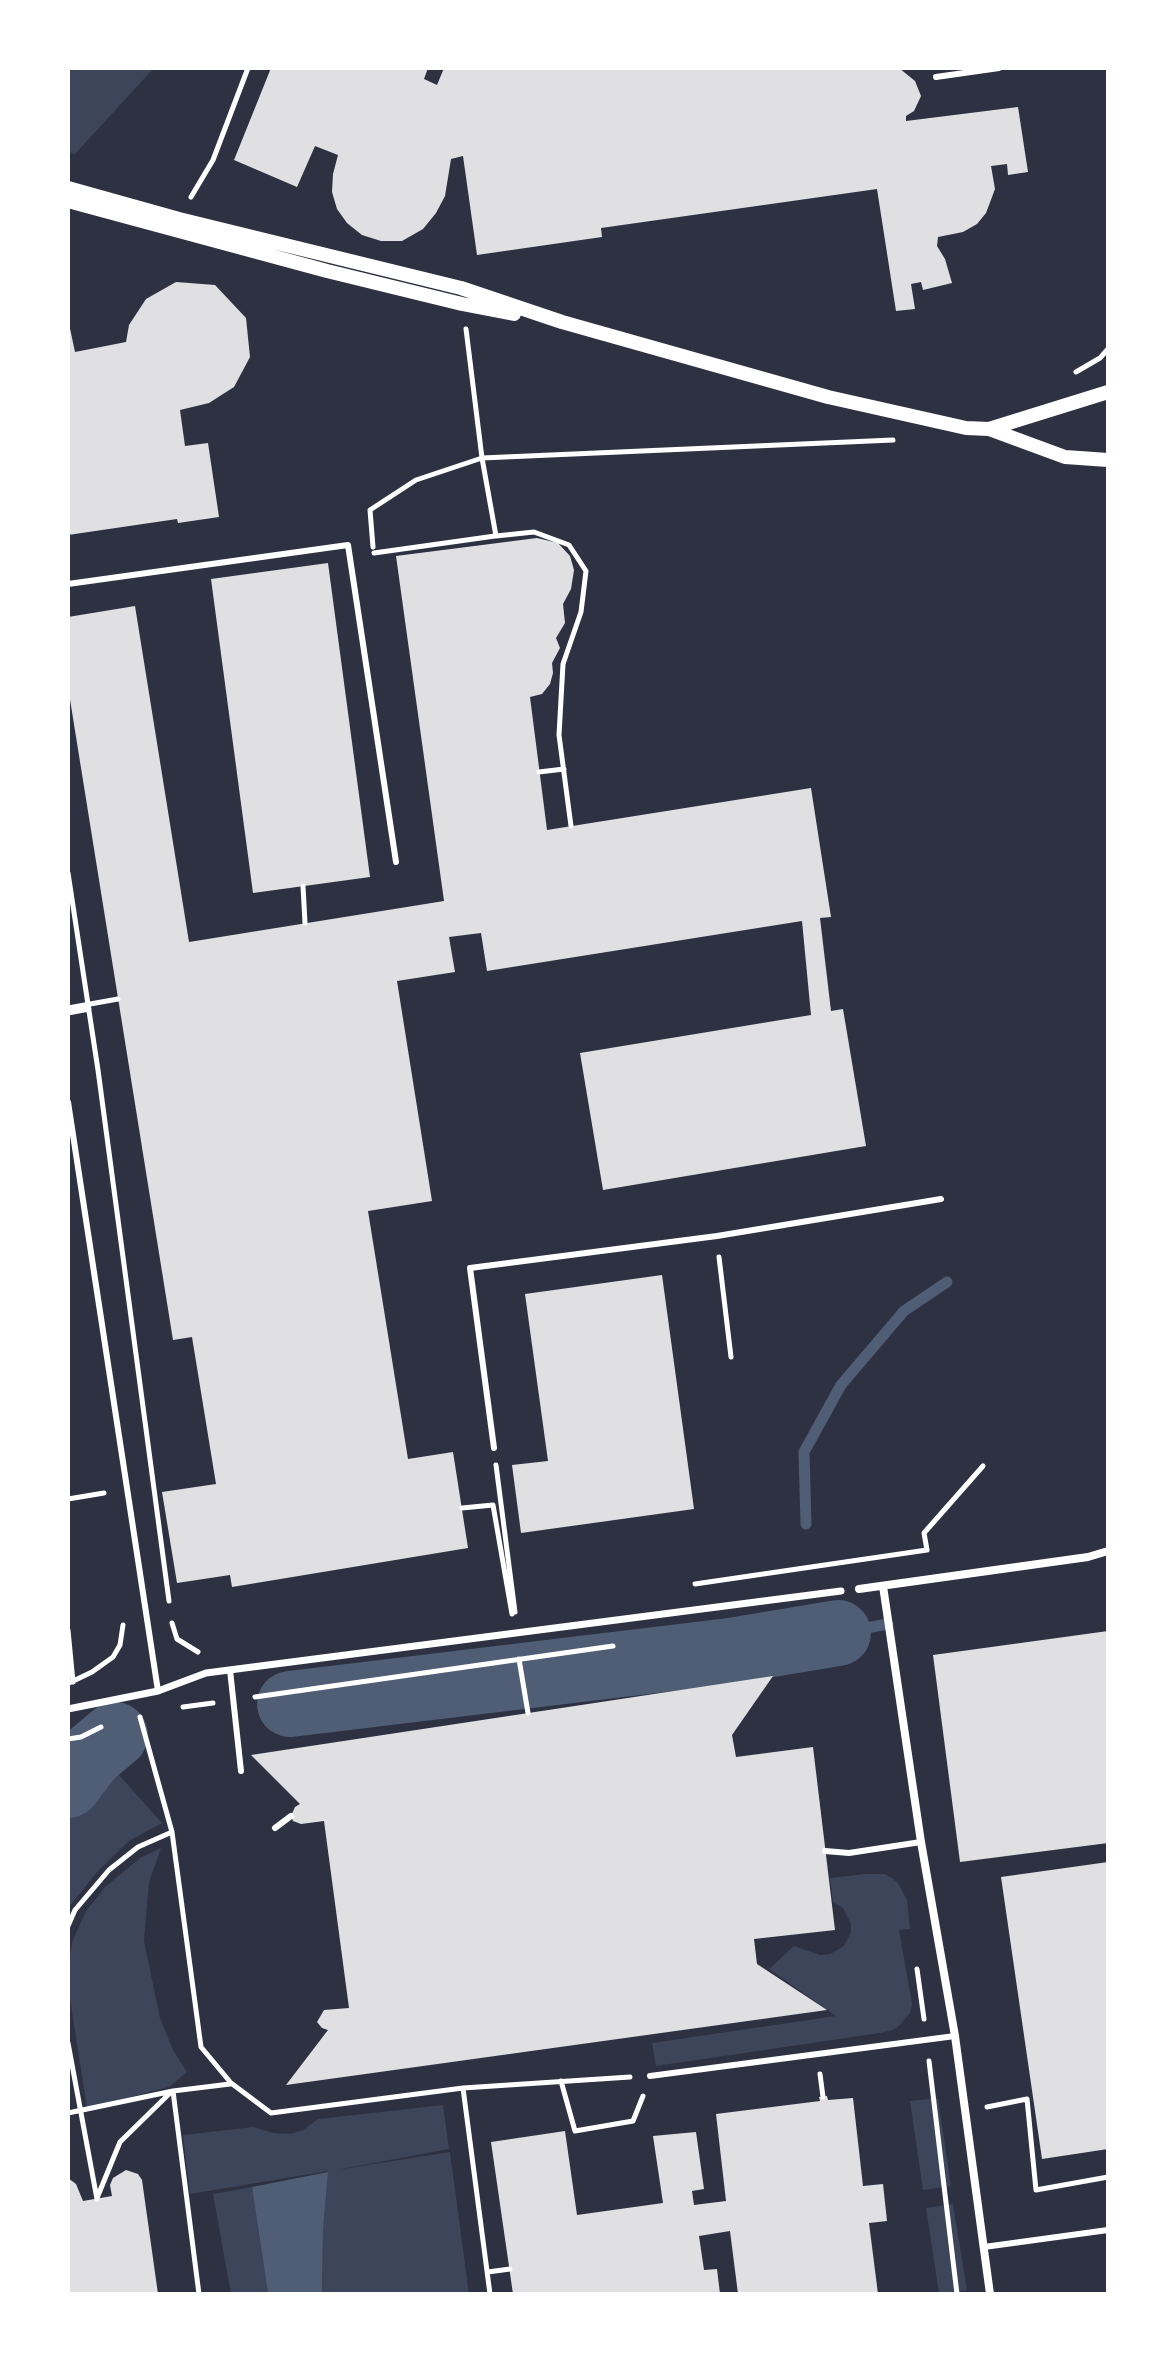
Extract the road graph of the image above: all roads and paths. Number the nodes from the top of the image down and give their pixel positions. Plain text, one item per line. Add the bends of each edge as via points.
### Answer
1 (248, 68) edge
2 (999, 68) edge
3 (936, 77) dead end
4 (68, 188) edge
5 (68, 201) edge
6 (179, 219) junction
7 (462, 304) junction
8 (562, 322) junction
9 (1108, 392) edge
10 (989, 429) junction
11 (894, 440) dead end
12 (482, 458) junction
13 (1108, 460) edge
14 (370, 510) dead end
15 (496, 536) junction
16 (374, 553) dead end
17 (68, 584) edge
18 (564, 769) junction
19 (539, 772) dead end
20 (571, 826) dead end
21 (396, 862) dead end
22 (68, 873) edge
23 (303, 886) dead end
24 (305, 923) dead end
25 (118, 999) dead end
26 (89, 1009) junction
27 (68, 1010) edge
28 (68, 1102) edge
29 (941, 1199) dead end
30 (717, 1236) junction
31 (731, 1357) dead end
32 (494, 1448) joint
33 (983, 1466) dead end
34 (68, 1499) edge
35 (106, 1508) dead end
36 (462, 1508) dead end
37 (927, 1550) dead end
38 (1108, 1551) edge
39 (883, 1586) junction
40 (859, 1589) dead end
41 (841, 1591) dead end
42 (170, 1604) dead end
43 (515, 1612) dead end
44 (121, 1613) dead end
45 (171, 1618) dead end
46 (513, 1624) dead end
47 (68, 1630) edge
48 (177, 1639) dead end
49 (619, 1645) dead end
50 (518, 1654) dead end
51 (230, 1670) junction
52 (158, 1691) junction
53 (233, 1700) junction
54 (68, 1709) edge
55 (140, 1713) dead end
56 (528, 1713) dead end
57 (81, 1737) dead end
58 (68, 1739) edge
59 (241, 1771) dead end
60 (291, 1816) dead end
61 (275, 1828) dead end
62 (172, 1832) junction
63 (921, 1842) junction
64 (825, 1851) dead end
65 (68, 1926) edge
66 (955, 2036) junction
67 (926, 2039) junction
68 (68, 2043) edge
69 (650, 2076) junction
70 (561, 2081) junction
71 (231, 2083) junction
72 (463, 2088) junction
73 (173, 2091) junction
74 (975, 2109) dead end
75 (68, 2113) edge
76 (1108, 2177) edge
77 (1108, 2230) edge
78 (984, 2247) junction
79 (510, 2269) dead end
80 (488, 2272) junction
81 (199, 2294) edge
82 (490, 2294) edge
83 (957, 2294) edge
84 (990, 2294) edge

1 - 6 path via 213,160
2 - 3 lane
4 - 6 street
5 - 7 street
6 - 8 street via 461,288
7 - 8 street
7 - 12 path
8 - 10 street via 828,397
9 - 10 street
10 - 13 street via 1065,457
11 - 12 path
12 - 14 path via 416,480
12 - 15 path
15 - 16 path
15 - 18 path via 534,532 569,545 586,571 581,612 563,664 559,735
17 - 21 lane via 348,545
18 - 19 path
18 - 20 path
22 - 26 path
23 - 24 path
25 - 27 path
26 - 27 path
26 - 42 path
28 - 52 lane
29 - 30 lane
30 - 31 path
30 - 32 lane via 470,1268
32 - 43 path
33 - 37 path via 924,1533
34 - 35 path via 104,1493
36 - 46 path via 493,1505
38 - 39 street
39 - 40 street
39 - 63 street
41 - 51 street
44 - 47 path via 122,1637 113,1657 73,1682
45 - 48 path
49 - 53 path
50 - 56 path
51 - 52 street
51 - 53 lane
52 - 54 street
53 - 59 lane
55 - 62 path
57 - 58 path
60 - 61 lane
62 - 65 path via 138,1847 109,1870
62 - 71 path via 201,2047
63 - 64 lane via 849,1853
63 - 66 street
66 - 67 lane
66 - 78 street
67 - 69 lane
67 - 83 path
68 - 73 path via 97,2199 120,2142
69 - 70 path
69 - 70 path via 633,2121 575,2131
70 - 72 path
71 - 72 path via 271,2113
71 - 73 path
72 - 80 path
73 - 75 path
73 - 81 path
74 - 76 path via 1027,2099 1036,2190
77 - 78 lane
78 - 84 street
79 - 80 path
80 - 82 path

